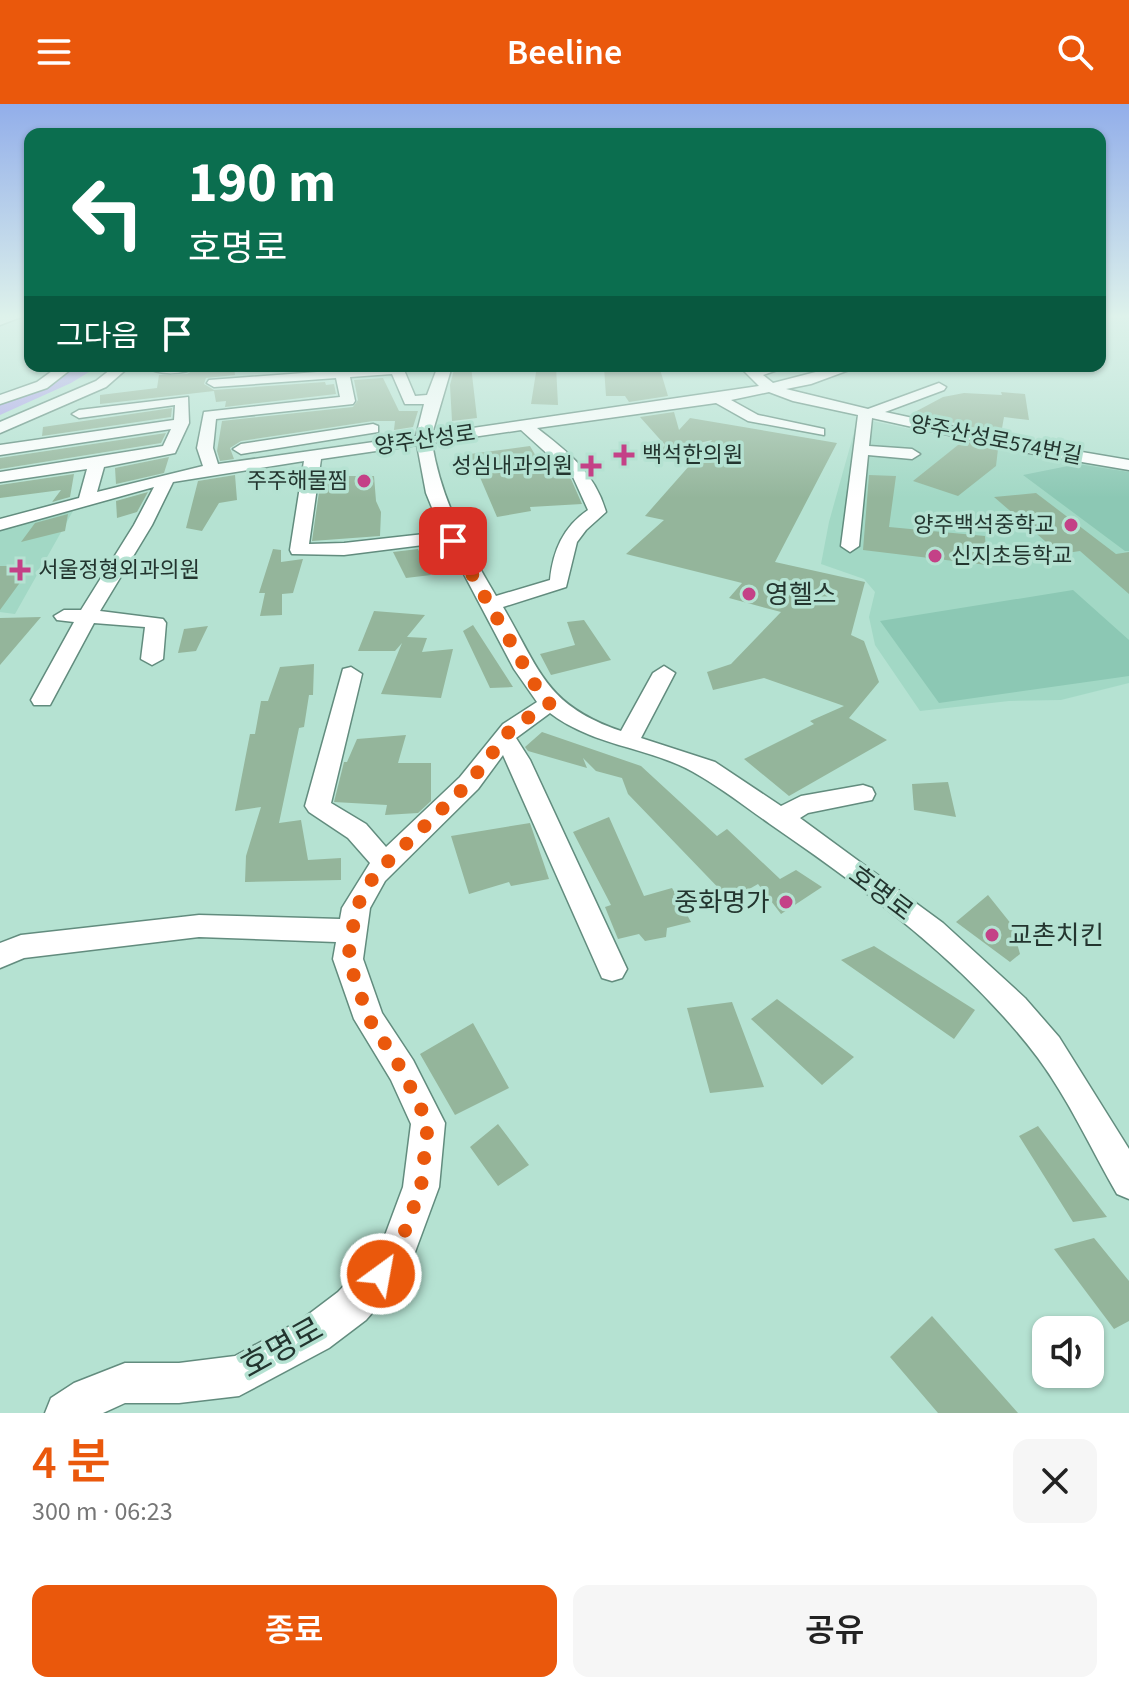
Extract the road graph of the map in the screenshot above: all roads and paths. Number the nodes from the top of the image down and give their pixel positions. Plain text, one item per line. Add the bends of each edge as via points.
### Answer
1 (54, 376) edge
2 (111, 376) edge
3 (302, 376) edge
4 (343, 376) edge
5 (400, 376) edge
6 (442, 376) edge
7 (756, 376) edge
8 (817, 376) edge
9 (214, 383) dead end
10 (939, 387) dead end
11 (770, 389) junction
12 (718, 398) junction
13 (435, 399) junction
14 (0, 400) edge
15 (79, 414) dead end
16 (865, 415) junction
17 (181, 423) junction
18 (526, 427) junction
19 (0, 428) edge
20 (373, 429) dead end
21 (819, 432) dead end
22 (423, 439) junction
23 (0, 450) edge
24 (861, 450) junction
25 (558, 452) junction
26 (912, 454) dead end
27 (313, 456) junction
28 (210, 462) junction
29 (97, 463) junction
30 (1129, 465) edge
31 (0, 477) edge
32 (166, 479) junction
33 (566, 486) dead end
34 (87, 499) junction
35 (0, 525) edge
36 (452, 536) junction
37 (850, 546) dead end
38 (491, 604) junction
39 (64, 616) dead end
40 (87, 617) junction
41 (152, 659) dead end
42 (664, 673) dead end
43 (351, 674) dead end
44 (42, 700) dead end
45 (550, 703) junction
46 (504, 738) junction
47 (627, 742) junction
48 (863, 794) dead end
49 (780, 819) junction
50 (386, 864) junction
51 (353, 931) junction
52 (0, 956) edge
53 (612, 969) dead end
54 (1129, 1182) edge
55 (66, 1413) edge

1 - 14 street
2 - 19 street
3 - 9 street
4 - 28 street via 348,401 209,415 205,448
5 - 13 street via 410,401
6 - 13 street, 호명로
7 - 11 street
8 - 11 street, 양주산성로
10 - 16 street
11 - 12 street, 양주산성로
11 - 16 street, 양주산성로574번길
12 - 18 street, 양주산성로
12 - 21 street via 753,418
13 - 22 street, 호명로
15 - 17 street via 183,400
16 - 24 street
16 - 30 street, 양주산성로574번길
17 - 23 street
17 - 29 street via 169,450
18 - 22 street, 양주산성로
18 - 25 street
20 - 28 street
22 - 27 street, 양주산성로
22 - 36 street, 호명로
24 - 26 street
24 - 37 street
25 - 33 street
25 - 38 street via 589,483 597,512 583,520 562,551 559,583
27 - 28 street, 양주산성로
27 - 36 street via 299,550
28 - 32 street, 양주산성로
29 - 31 street
29 - 34 street
32 - 34 street, 양주산성로
32 - 40 street
34 - 35 street, 양주산성로
36 - 38 street, 호명로
38 - 45 street, 호명로
39 - 40 street
40 - 41 street via 156,623
40 - 44 street
42 - 47 street
43 - 50 street via 318,806 357,831
45 - 46 street, 호명로
45 - 47 street, 호명로
46 - 50 street, 호명로 via 469,783
46 - 53 street
47 - 49 street, 호명로 via 706,768
48 - 49 street via 801,805
49 - 54 street, 호명로 via 920,922 1010,1002 1050,1049
50 - 51 street, 호명로 via 356,908
51 - 52 street via 199,926 21,947
51 - 55 street, 호명로 via 348,959 369,1019 428,1123 421,1187 395,1258 352,1306 315,1334 239,1376 125,1383

